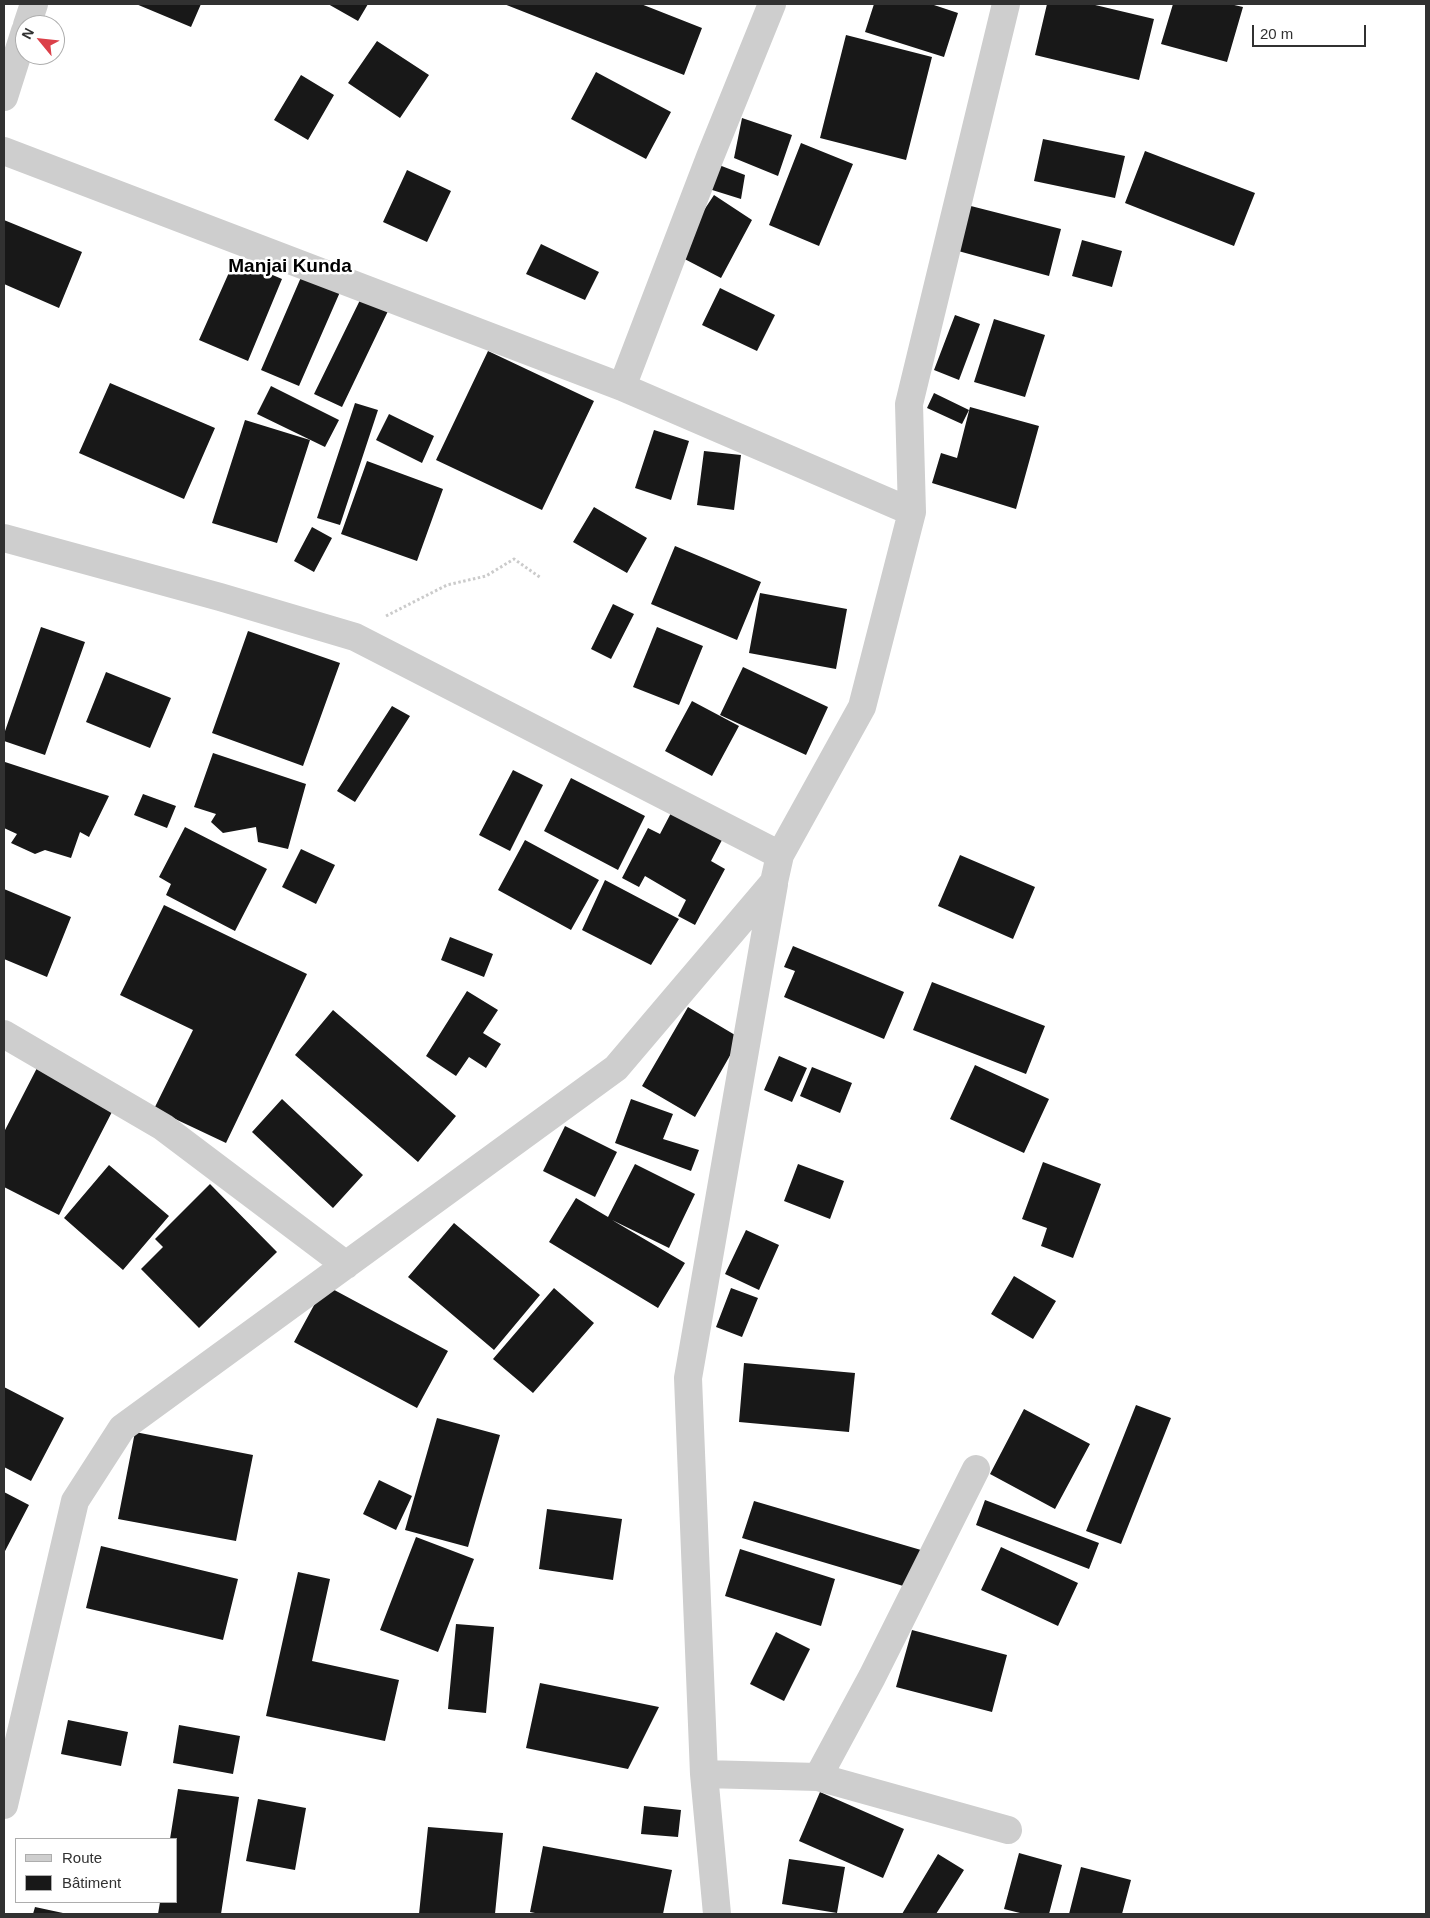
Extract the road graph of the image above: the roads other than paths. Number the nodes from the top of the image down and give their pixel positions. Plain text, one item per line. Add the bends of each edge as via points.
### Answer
1 (772, 4) edge
2 (1006, 4) edge
3 (15, 62) edge
4 (4, 97) edge
5 (4, 151) edge
6 (622, 387) junction
7 (912, 512) junction
8 (4, 538) edge
9 (780, 855) junction
10 (774, 882) junction
11 (4, 1034) edge
12 (346, 1265) junction
13 (976, 1469) dead end
14 (704, 1774) junction
15 (818, 1777) junction
16 (4, 1805) edge
17 (1008, 1830) dead end
18 (717, 1914) edge

1 - 6 street
2 - 7 street via 909,404
3 - 4 street
5 - 6 street
6 - 7 street
7 - 9 street via 862,707
8 - 9 street via 355,637
9 - 10 street
10 - 12 street via 616,1068
10 - 14 street via 688,1378
11 - 12 street via 163,1127
12 - 16 street via 122,1428 75,1501
13 - 15 street
14 - 15 street
14 - 18 street
15 - 17 street

